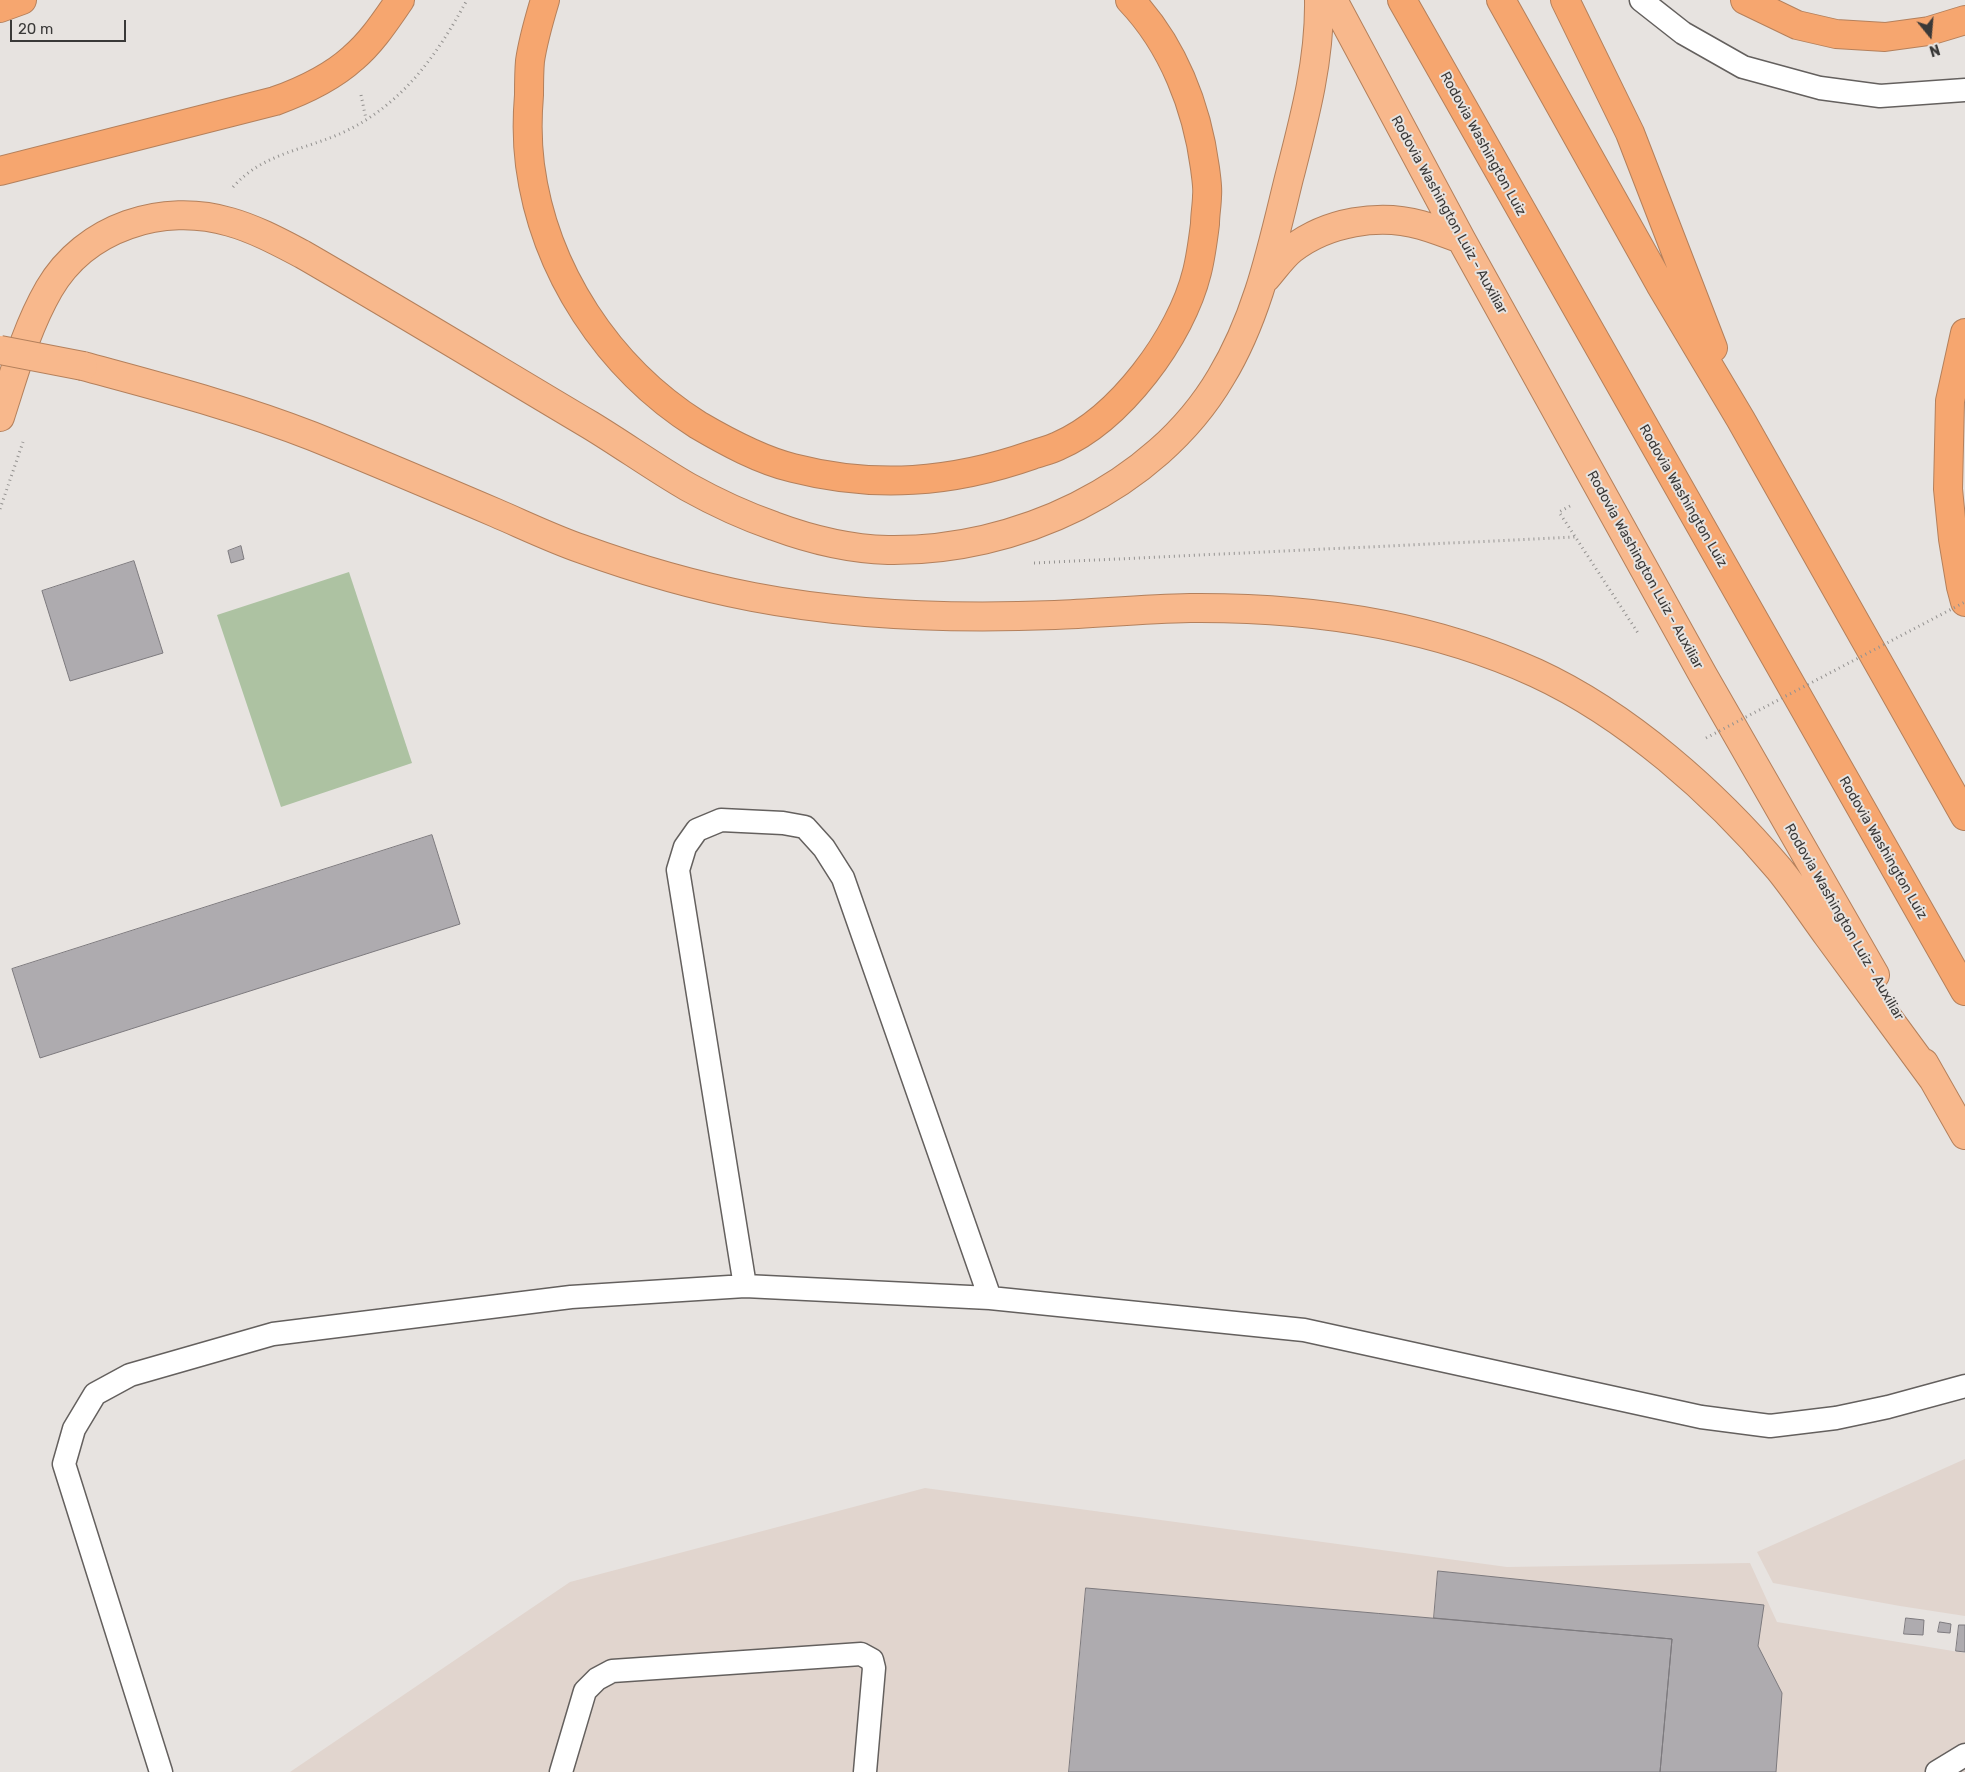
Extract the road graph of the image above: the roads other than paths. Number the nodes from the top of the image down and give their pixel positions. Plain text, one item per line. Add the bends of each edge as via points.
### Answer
1 (22, 0) edge
2 (400, 0) edge
3 (545, 0) edge
4 (1130, 0) edge
5 (1319, 0) edge
6 (1333, 0) edge
7 (1402, 0) edge
8 (1501, 0) edge
9 (1565, 0) edge
10 (1641, 0) edge
11 (1745, 0) edge
12 (0, 8) edge
13 (1965, 20) edge
14 (1965, 90) edge
15 (0, 171) edge
16 (1461, 239) junction
17 (1263, 281) junction
18 (1965, 333) edge
19 (0, 350) edge
20 (0, 417) edge
21 (1741, 420) junction
22 (1965, 602) edge
23 (1965, 816) edge
24 (1965, 991) edge
25 (1933, 1079) junction
26 (1965, 1135) edge
27 (745, 1286) junction
28 (990, 1298) junction
29 (1965, 1386) edge
30 (1965, 1755) edge
31 (161, 1772) edge
32 (561, 1772) edge
33 (865, 1772) edge
34 (1938, 1772) edge

1 - 12 highway
2 - 15 highway via 354,58 298,93
3 - 4 highway via 530,64 527,128 530,165 539,210 555,256 592,324 642,382 683,415 753,454 790,468 870,481 912,482 1010,463 1059,446 1088,428 1119,403 1141,378 1182,312 1197,274 1203,240 1208,193 1202,144 1190,99 1170,58 1158,36
5 - 17 highway via 1318,41 1310,97
6 - 16 highway, Rodovia Washington Luiz - Auxiliar
7 - 24 highway, Rodovia Washington Luiz
8 - 21 highway via 1660,284
9 - 21 highway via 1630,134
10 - 14 lane via 1683,33 1743,67 1820,88 1880,96
11 - 13 highway via 1797,25 1836,34 1885,37 1929,31
16 - 17 highway via 1420,224 1398,220 1347,224 1319,233 1292,250
16 - 25 highway, Rodovia Washington Luiz - Auxiliar via 1703,675
17 - 20 highway via 1238,348 1219,381 1166,446 1137,470 1098,497 1014,533 928,549 885,550 820,540 774,526 690,488 302,254 259,232 219,219 185,214 128,224 76,256 50,288 38,311
18 - 22 highway via 1950,402 1948,489
19 - 25 highway, bridge via 83,366 224,405 307,434 581,549 673,577 752,596 826,608 929,617 1050,616 1190,608 1287,612 1405,628 1468,646 1535,672 1580,696 1684,771 1780,870
21 - 23 highway
25 - 26 highway, Rodovia Washington Luiz - Auxiliar
27 - 28 lane
27 - 28 lane via 678,870 685,847 697,830 721,820 805,827 824,848 843,878
27 - 31 lane via 571,1297 273,1334 130,1375 94,1394 74,1429 64,1464
28 - 29 lane via 1304,1330 1701,1417 1770,1426 1836,1418
30 - 34 lane
32 - 33 lane via 585,1691 597,1678 612,1671 861,1654 872,1660 874,1668

